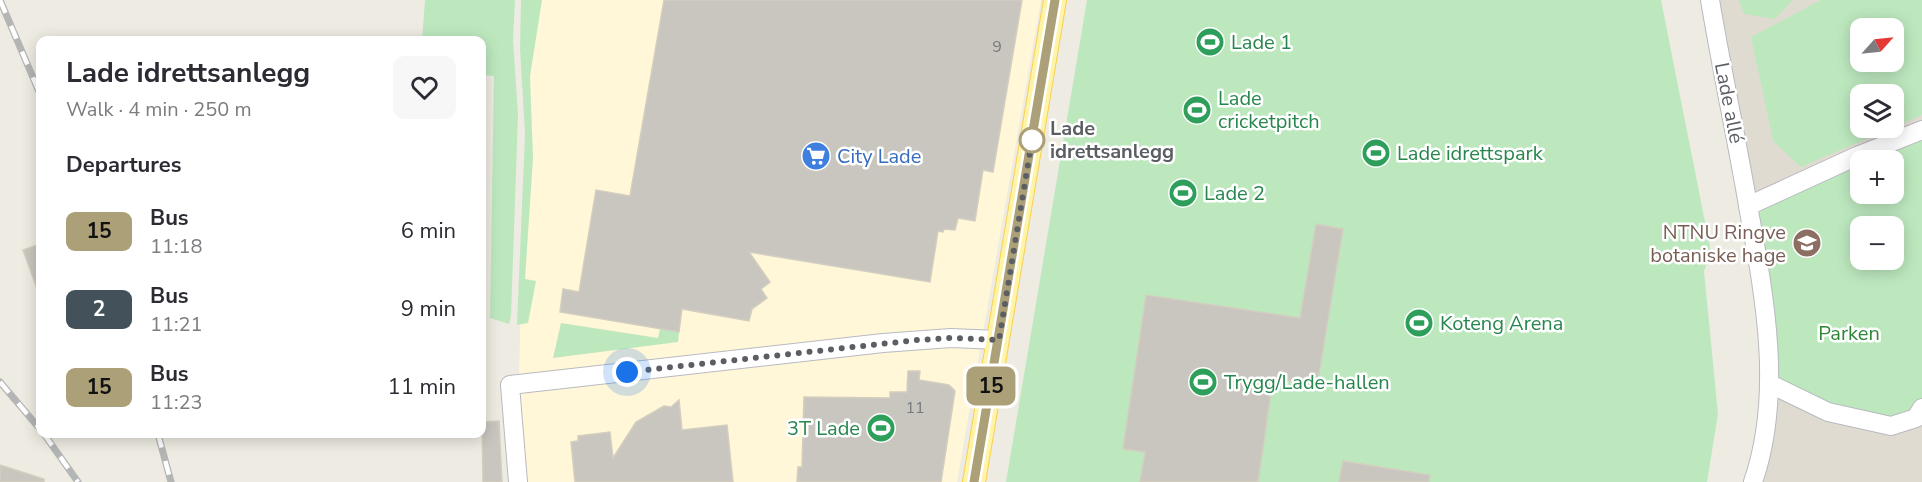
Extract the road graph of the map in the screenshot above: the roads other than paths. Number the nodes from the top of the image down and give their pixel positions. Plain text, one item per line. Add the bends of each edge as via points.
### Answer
1 (1055, 0) edge
2 (1710, 0) edge
3 (1922, 130) edge
4 (1748, 206) junction
5 (999, 340) junction
6 (1770, 384) junction
7 (1922, 408) edge
8 (518, 482) edge
9 (974, 482) edge
10 (1753, 482) edge

1 - 5 main road
2 - 4 street, Lade allé
3 - 4 street
4 - 6 street, Lade allé via 1763,290
5 - 8 street via 951,338 883,343 510,385
5 - 9 main road
6 - 7 street via 1828,412 1891,426 1916,418
6 - 10 street, Lade allé via 1762,457

